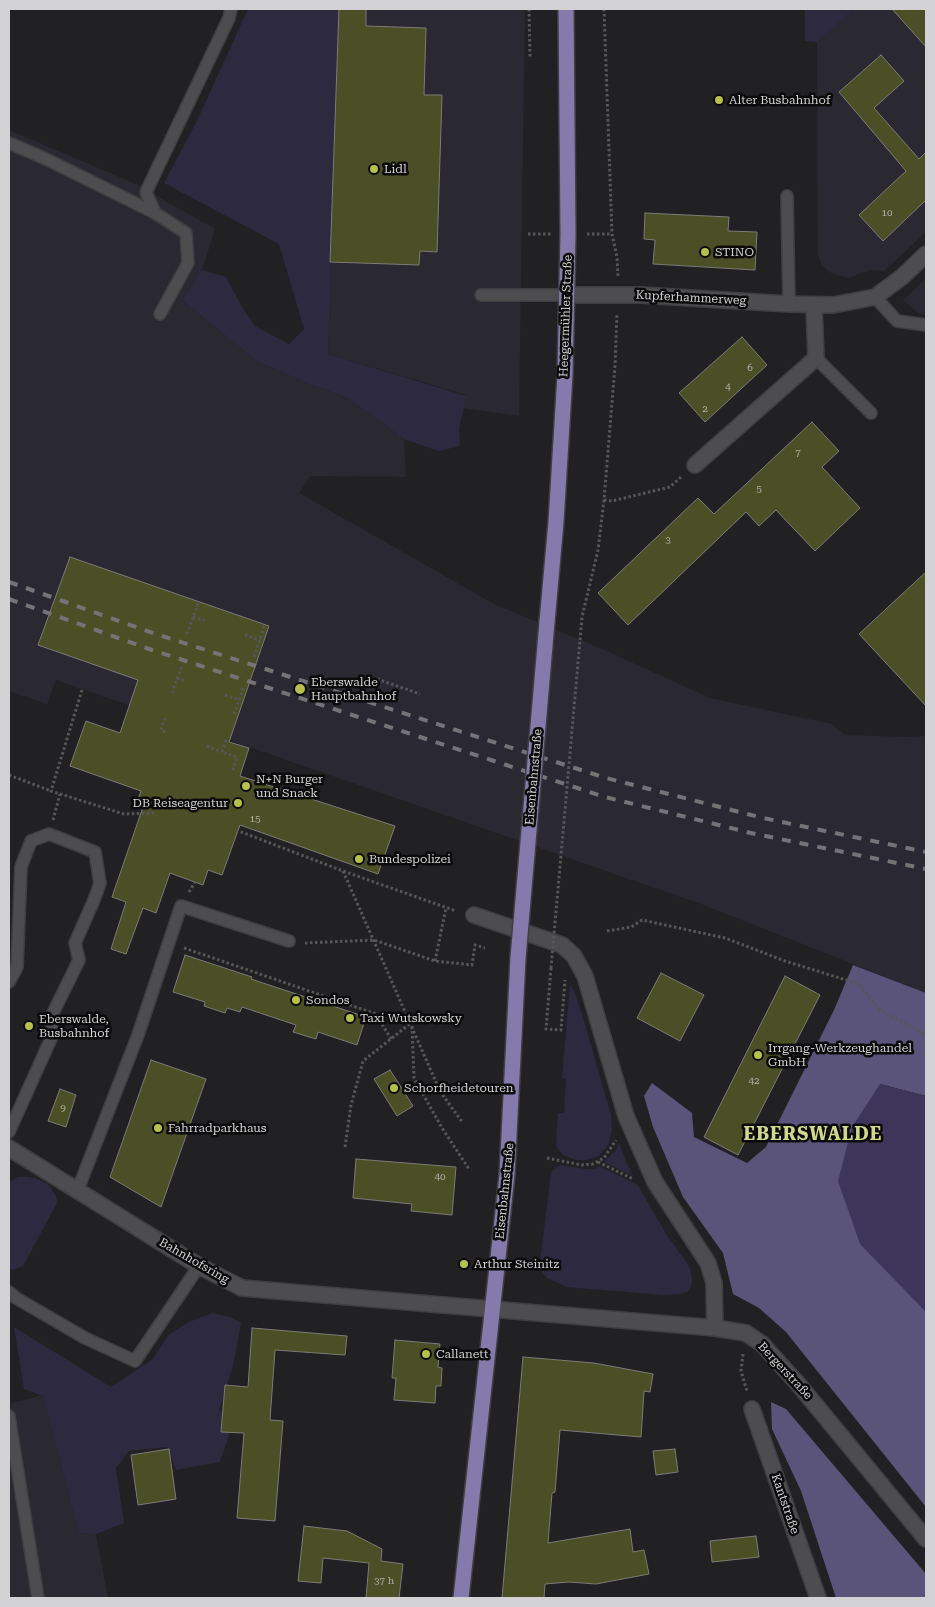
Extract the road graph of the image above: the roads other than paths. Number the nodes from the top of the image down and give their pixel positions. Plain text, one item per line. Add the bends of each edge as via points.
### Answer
1 (231, 9) edge
2 (566, 9) edge
3 (9, 143) edge
4 (787, 196) dead end
5 (155, 213) junction
6 (926, 254) edge
7 (481, 295) dead end
8 (567, 295) junction
9 (875, 297) junction
10 (789, 304) junction
11 (814, 305) junction
12 (160, 314) dead end
13 (923, 323) edge
14 (816, 358) junction
15 (870, 413) dead end
16 (694, 465) dead end
17 (547, 622) joint
18 (474, 915) road end
19 (289, 941) road end
20 (9, 982) edge
21 (9, 1132) edge
22 (9, 1148) edge
23 (78, 1189) junction
24 (199, 1266) junction
25 (9, 1292) edge
26 (492, 1309) junction
27 (715, 1328) junction
28 (752, 1410) road end
29 (9, 1416) edge
30 (926, 1539) edge
31 (38, 1598) edge
32 (461, 1598) edge
33 (818, 1598) edge

1 - 5 lane via 146,192
2 - 8 main road, Heegermühler Straße
3 - 5 lane
4 - 10 lane
5 - 12 lane via 186,233 188,263
6 - 9 street, Kupferhammerweg
7 - 8 lane
8 - 10 street, Kupferhammerweg
8 - 17 main road, Heegermühler Straße via 560,455
9 - 11 street, Kupferhammerweg via 834,305
9 - 13 lane via 897,321
10 - 11 street, Kupferhammerweg
11 - 14 street
14 - 15 lane
14 - 16 street
17 - 26 main road, Eisenbahnstraße, bridge via 518,958 509,1152
18 - 27 street via 562,946 574,956 585,976 626,1116 655,1182 708,1264 714,1283
19 - 23 lane via 181,906 141,1027
20 - 21 lane via 17,967 21,867 31,840 48,834 95,852 100,883 75,943 79,960 50,1019 54,1032
22 - 23 street, Bahnhofsring
23 - 24 street, Bahnhofsring
24 - 25 lane via 135,1361 85,1338
24 - 26 street, Bahnhofsring via 242,1288
26 - 27 street, Bergerstraße
26 - 32 main road, Eisenbahnstraße
27 - 30 street, Bergerstraße via 746,1333 762,1344 800,1385
28 - 33 street, Kantstraße
29 - 31 lane

